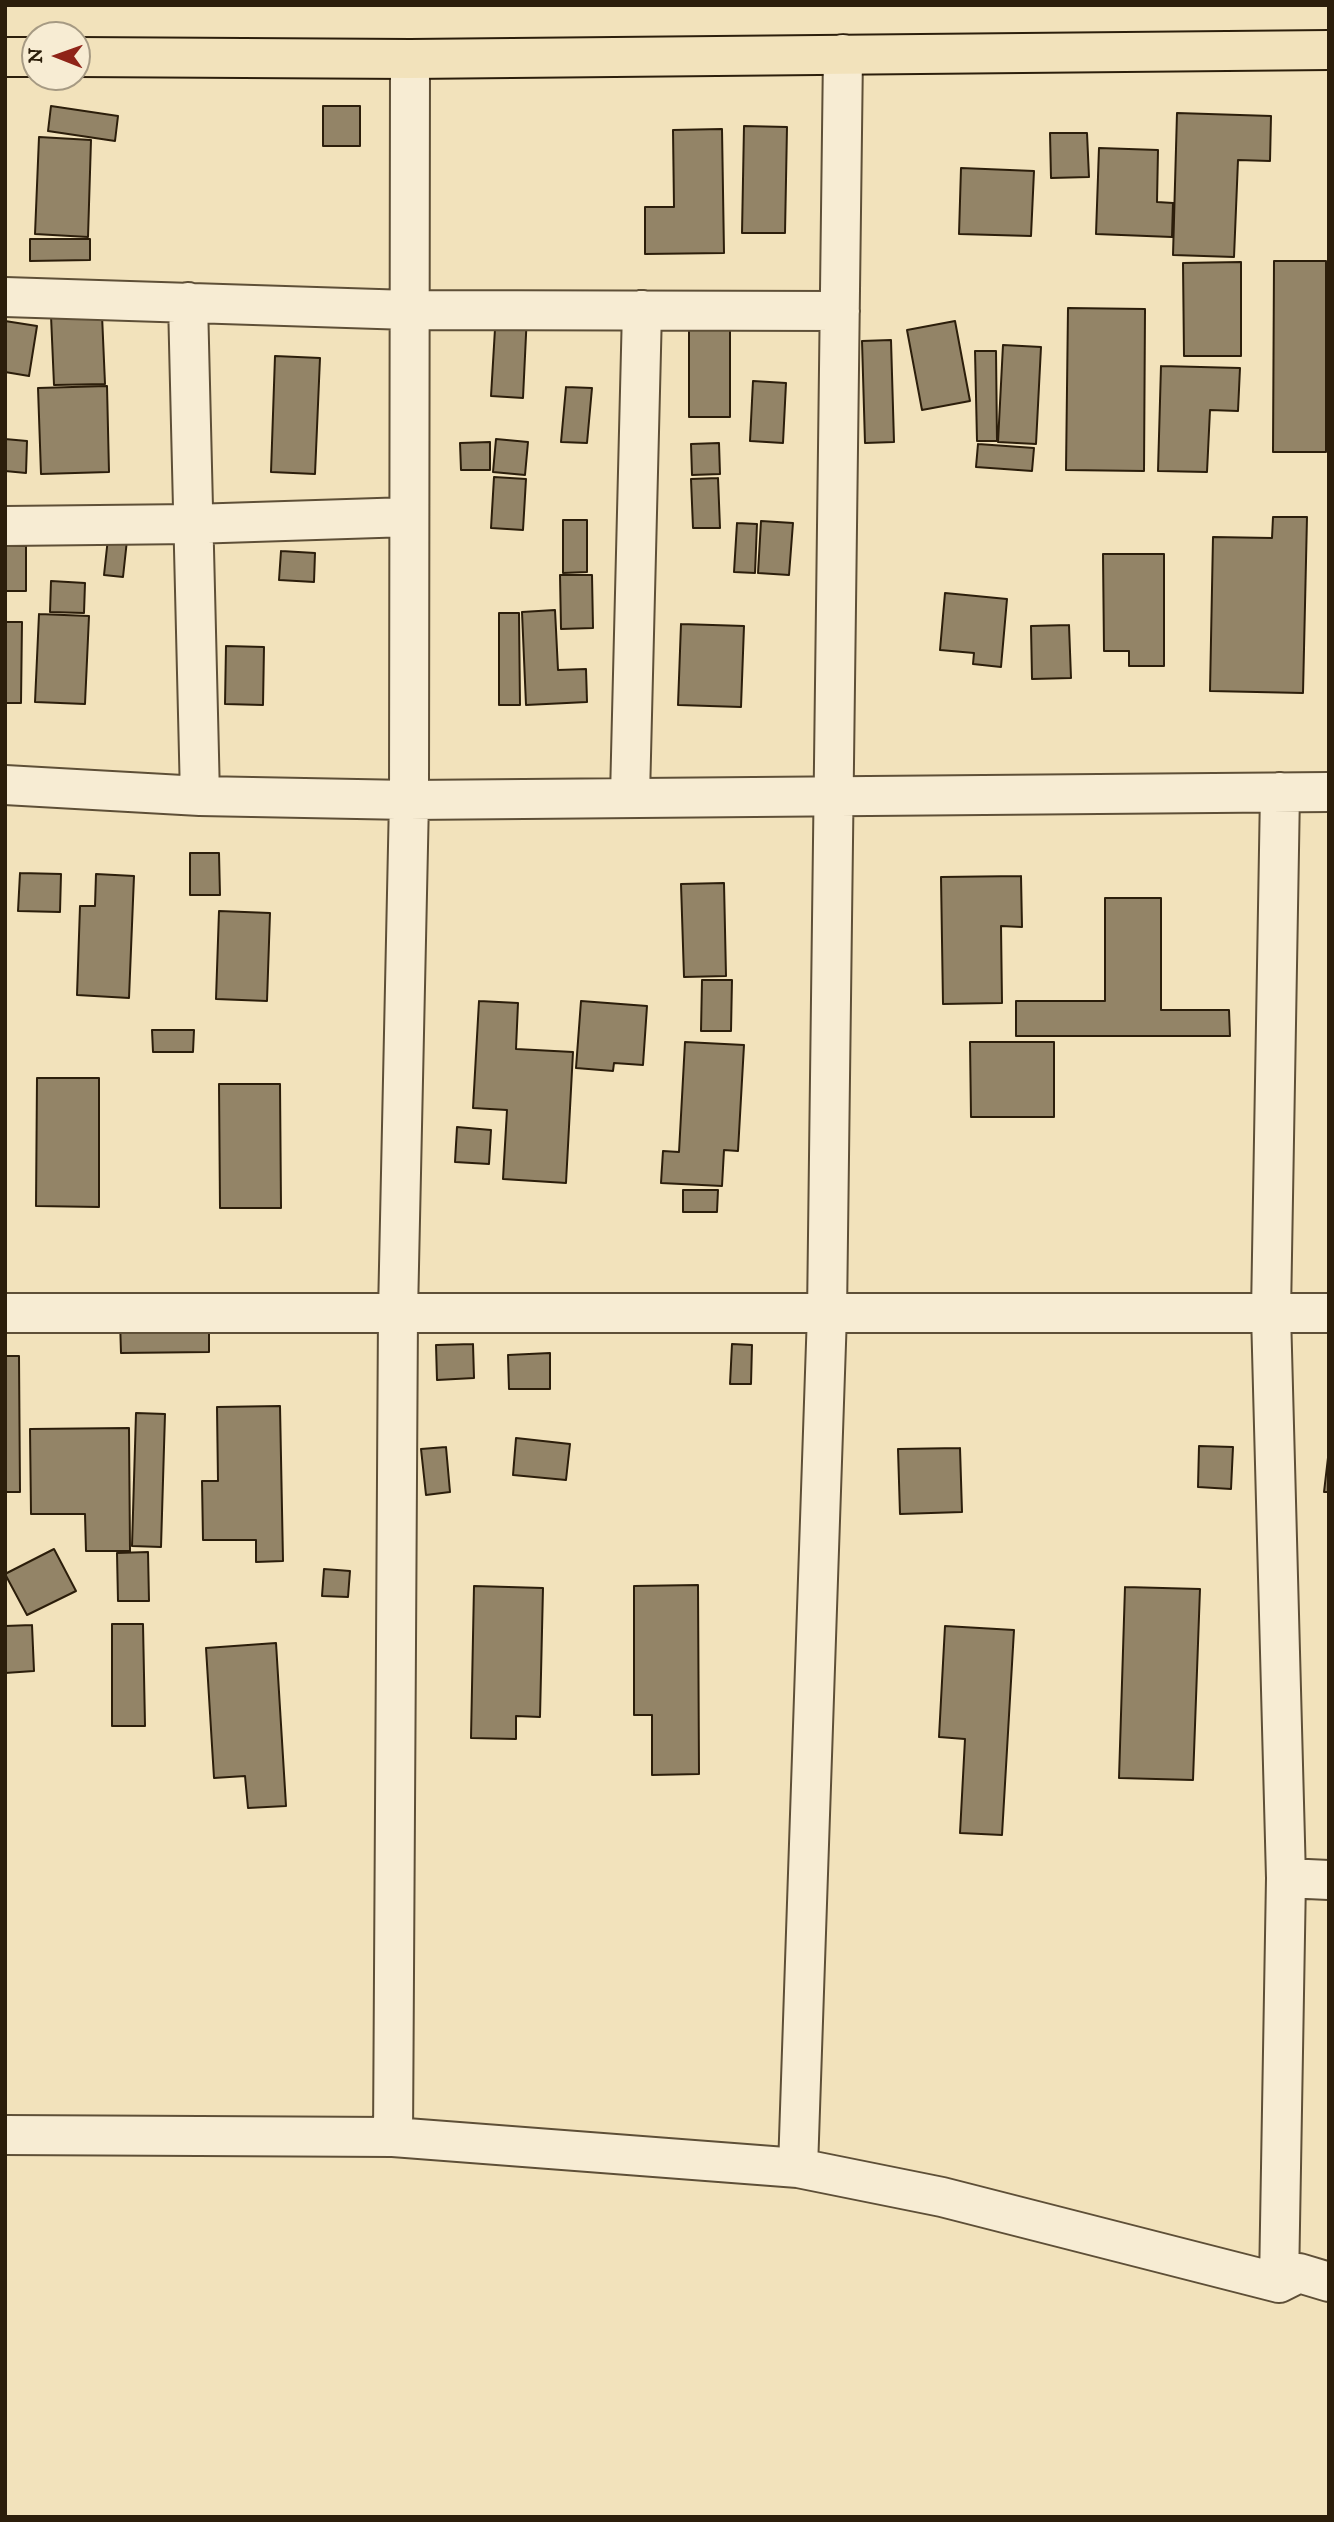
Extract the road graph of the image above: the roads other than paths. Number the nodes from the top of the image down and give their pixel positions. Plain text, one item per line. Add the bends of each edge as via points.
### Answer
1 (1329, 50) edge
2 (843, 54) junction
3 (91, 57) edge
4 (410, 59) junction
5 (5, 297) edge
6 (188, 302) junction
7 (409, 310) junction
8 (642, 310) junction
9 (840, 311) junction
10 (409, 517) junction
11 (192, 524) junction
12 (5, 526) edge
13 (5, 785) edge
14 (1280, 792) junction
15 (1329, 792) edge
16 (835, 794) junction
17 (200, 796) junction
18 (630, 796) junction
19 (409, 800) junction
20 (5, 1313) edge
21 (398, 1313) junction
22 (1271, 1313) junction
23 (1329, 1313) edge
24 (827, 1314) junction
25 (1286, 1878) junction
26 (1329, 1880) edge
27 (5, 2136) edge
28 (393, 2137) junction
29 (798, 2168) junction
30 (1329, 2282) edge
31 (1279, 2283) junction

1 - 2 main road
2 - 4 main road
2 - 9 street
3 - 4 main road
4 - 7 street
5 - 6 street
6 - 7 street
6 - 11 street
7 - 8 street
7 - 10 street
8 - 9 street
8 - 18 street
9 - 16 street
10 - 11 street
10 - 19 street
11 - 12 street
11 - 17 street
13 - 17 street
14 - 15 street
14 - 16 street
14 - 22 street
16 - 18 street
16 - 24 street
17 - 19 street
18 - 19 street
19 - 21 street
20 - 21 street
21 - 24 street
21 - 28 street
22 - 23 street
22 - 24 street
22 - 25 street
24 - 29 street
25 - 26 street
25 - 31 street
27 - 28 street
28 - 29 street
29 - 31 street via 942,2197
30 - 31 street via 1299,2273

